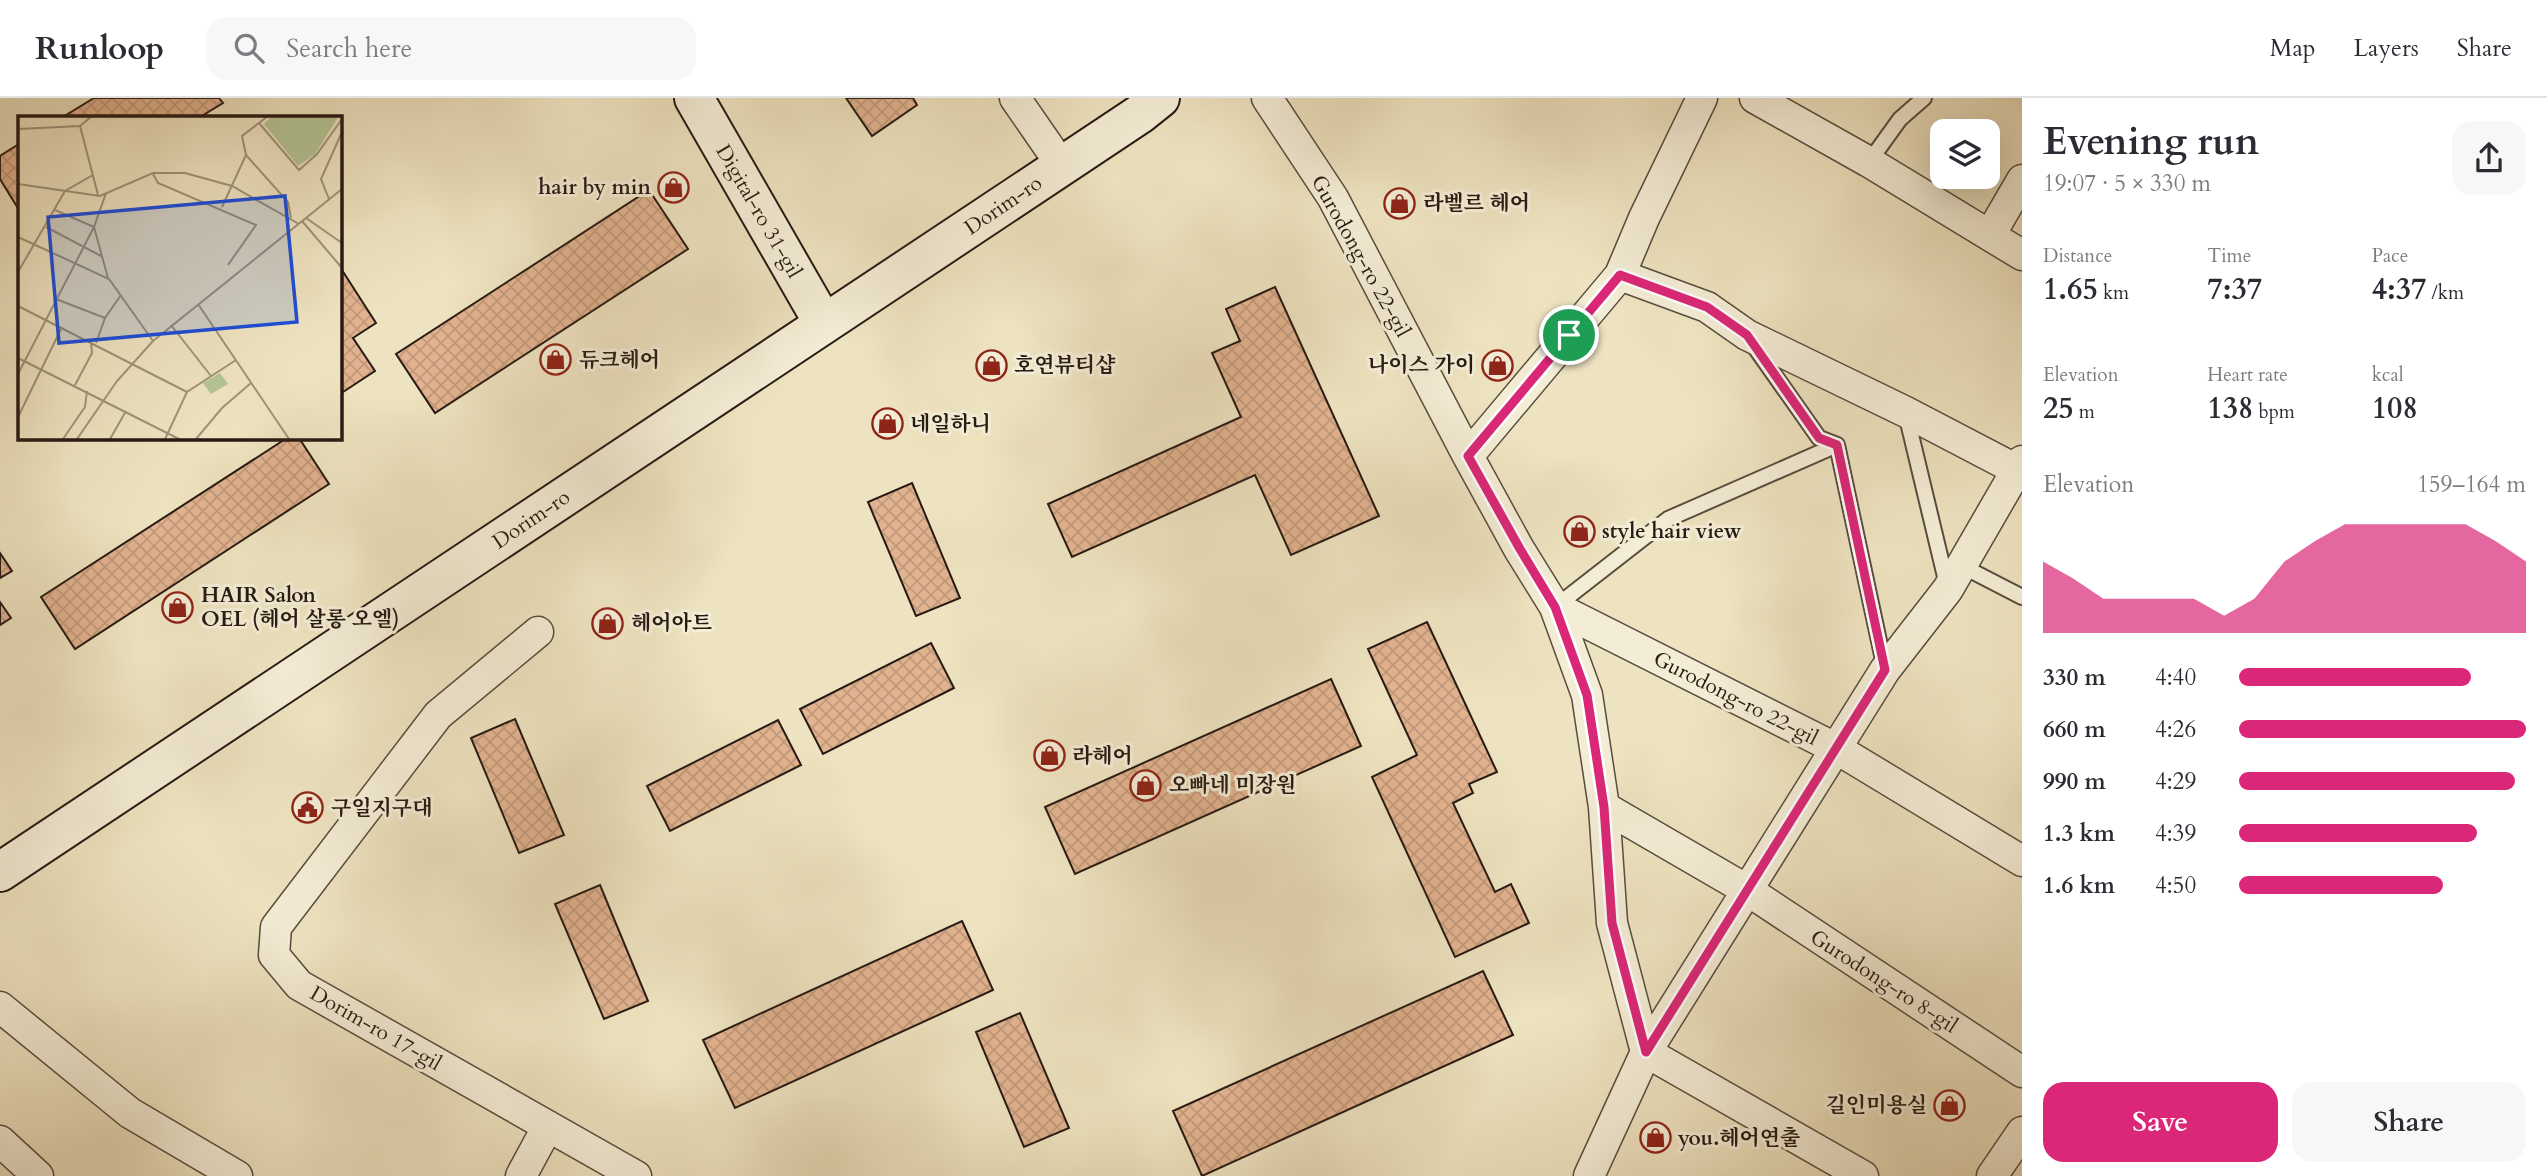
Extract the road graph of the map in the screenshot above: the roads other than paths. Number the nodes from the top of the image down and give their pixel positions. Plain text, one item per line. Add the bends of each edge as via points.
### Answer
1 (694, 98) edge
2 (1015, 98) edge
3 (1160, 98) edge
4 (1267, 98) edge
5 (1702, 98) edge
6 (1755, 98) edge
7 (1924, 98) edge
8 (1869, 162) junction
9 (1062, 166) junction
10 (2022, 180) edge
11 (1990, 235) junction
12 (2022, 254) edge
13 (1620, 275) junction
14 (824, 324) junction
15 (1747, 335) junction
16 (1906, 412) junction
17 (1837, 445) junction
18 (1468, 456) junction
19 (2019, 465) edge
20 (1954, 577) junction
21 (2022, 597) edge
22 (1555, 607) junction
23 (538, 632) dead end
24 (1885, 670) junction
25 (1837, 749) junction
26 (1604, 807) junction
27 (2022, 860) edge
28 (0, 872) edge
29 (1747, 890) junction
30 (0, 1007) edge
31 (1646, 1052) junction
32 (2022, 1072) edge
33 (548, 1126) junction
34 (2022, 1132) edge
35 (0, 1141) edge
36 (38, 1176) edge
37 (237, 1176) edge
38 (521, 1176) edge
39 (636, 1176) edge
40 (1589, 1176) edge
41 (1863, 1176) edge
42 (1992, 1176) edge

1 - 14 street, Digital-ro 31-gil
2 - 9 street, Dorim-ro
3 - 9 street, Dorim-ro
4 - 18 street, Gurodong-ro 22-gil via 1333,198
5 - 13 street
6 - 8 street
7 - 8 lane via 1900,119
8 - 11 street
9 - 14 street, Dorim-ro
10 - 11 street
11 - 12 street
13 - 15 street via 1707,307
13 - 18 street
14 - 28 street, Dorim-ro
15 - 16 street
15 - 17 lane via 1819,438
16 - 19 street
16 - 20 lane
17 - 22 lane via 1668,519
17 - 24 lane
18 - 22 street, Gurodong-ro 22-gil
19 - 20 street
20 - 21 lane
20 - 24 street
22 - 25 street, Gurodong-ro 22-gil
22 - 26 street, Gurodong-ro 22-gil via 1587,695
23 - 33 street, Dorim-ro 17-gil via 439,715 276,927 274,955 299,985
24 - 25 street
25 - 27 street, Gurodong-ro 22-gil
25 - 29 street
26 - 29 street, Gurodong-ro 8-gil
26 - 31 street, Gurodong-ro 22-gil via 1612,923
29 - 31 street
29 - 32 street, Gurodong-ro 8-gil
30 - 37 street via 130,1113
31 - 40 street
31 - 41 street
33 - 38 street
33 - 39 street, Dorim-ro 17-gil
34 - 42 street
35 - 36 street

